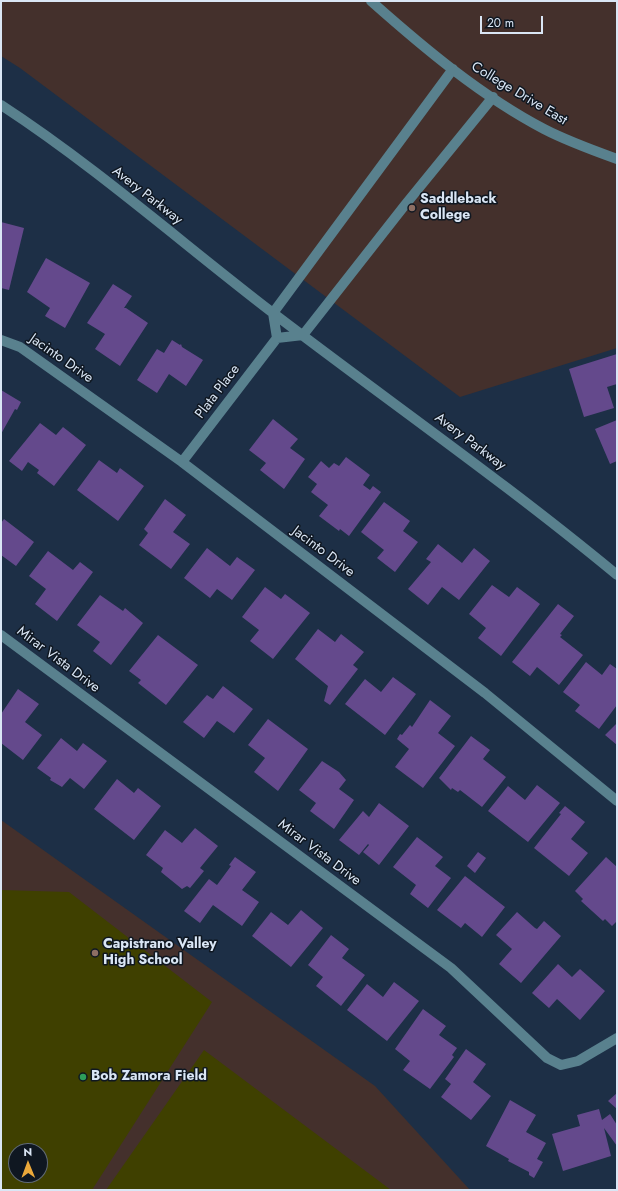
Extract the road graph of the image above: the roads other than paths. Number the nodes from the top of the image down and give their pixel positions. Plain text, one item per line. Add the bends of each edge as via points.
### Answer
1 (371, 1) edge
2 (453, 69) junction
3 (493, 97) junction
4 (1, 105) edge
5 (617, 159) edge
6 (274, 313) junction
7 (303, 335) junction
8 (277, 338) junction
9 (1, 340) edge
10 (182, 462) junction
11 (617, 575) edge
12 (1, 635) edge
13 (617, 801) edge
14 (617, 1038) edge

1 - 2 street, College Drive East
2 - 3 street, College Drive East
2 - 6 street
3 - 5 street, College Drive East via 544,129
3 - 7 street
4 - 6 street, Avery Parkway via 107,183
6 - 7 street, Avery Parkway
6 - 8 street
7 - 8 street
7 - 11 street, Avery Parkway
8 - 10 street, Plata Place
9 - 10 street, Jacinto Drive via 20,347
10 - 13 street, Jacinto Drive via 485,693
12 - 14 street, Mirar Vista Drive via 451,968 547,1058 562,1065 578,1061

